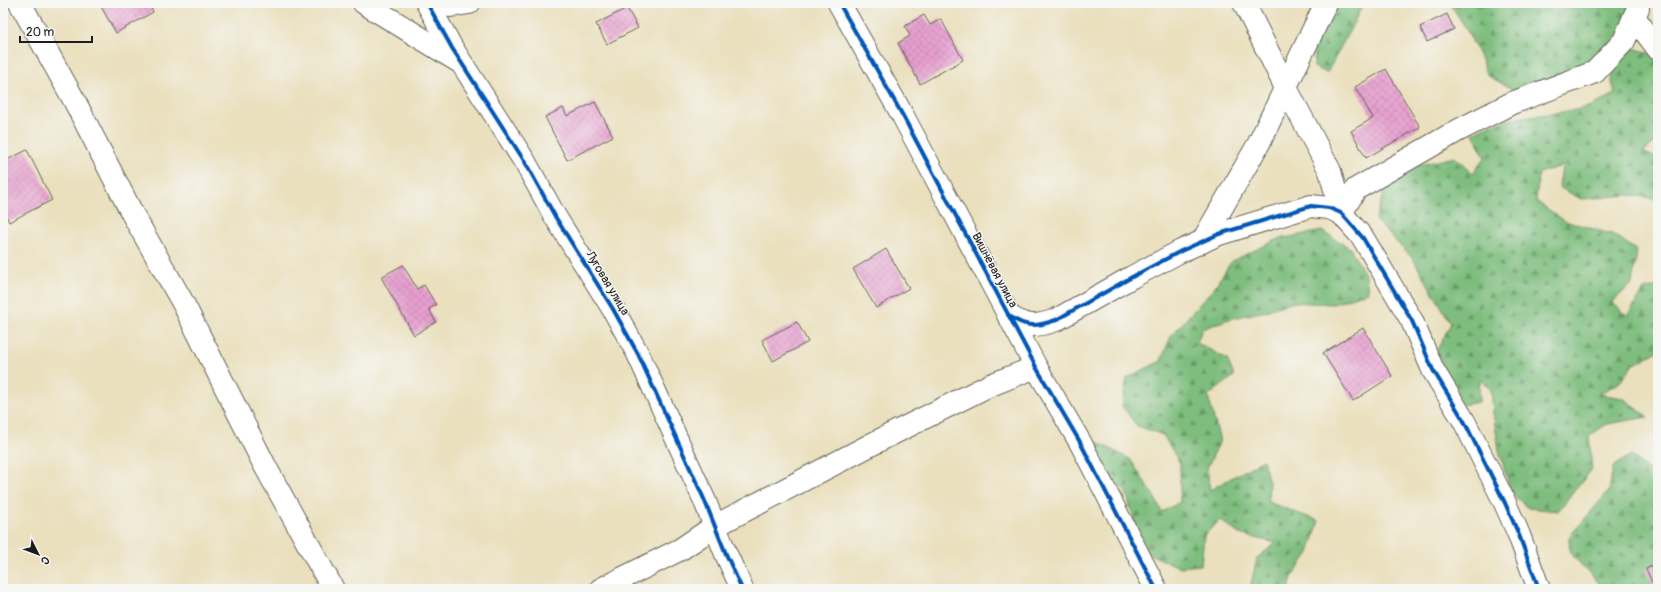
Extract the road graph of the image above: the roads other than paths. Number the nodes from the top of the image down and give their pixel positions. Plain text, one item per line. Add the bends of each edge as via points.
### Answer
1 (364, 3) edge
2 (427, 3) edge
3 (443, 3) edge
4 (469, 3) edge
5 (839, 3) edge
6 (1244, 3) edge
7 (1326, 3) edge
8 (20, 5) edge
9 (1636, 10) edge
10 (1658, 49) edge
11 (461, 63) junction
12 (1285, 86) junction
13 (1341, 214) junction
14 (1202, 242) junction
15 (1008, 315) junction
16 (1036, 367) junction
17 (715, 526) junction
18 (333, 589) edge
19 (601, 589) edge
20 (742, 589) edge
21 (1156, 589) edge
22 (1539, 589) edge

1 - 11 street
2 - 11 street, Луговая улица
3 - 4 street via 450,6
5 - 15 street, Вишнёвая улица via 904,116
6 - 12 street
7 - 12 street
8 - 18 street via 183,303 265,466
9 - 10 street
9 - 13 street via 1624,41 1595,72 1512,104 1451,135 1356,189
11 - 17 street, Луговая улица via 525,162 638,354
12 - 13 street via 1330,171
12 - 14 street via 1259,142
13 - 14 street via 1329,208 1311,206 1219,234
13 - 22 street via 1363,238 1412,321 1433,370 1464,421 1505,503
14 - 15 street via 1132,277 1056,320 1040,326 1016,320
15 - 16 street, Вишнёвая улица
16 - 17 street via 988,386
16 - 21 street, Вишнёвая улица via 1080,442
17 - 19 street via 681,549
17 - 20 street, Луговая улица

